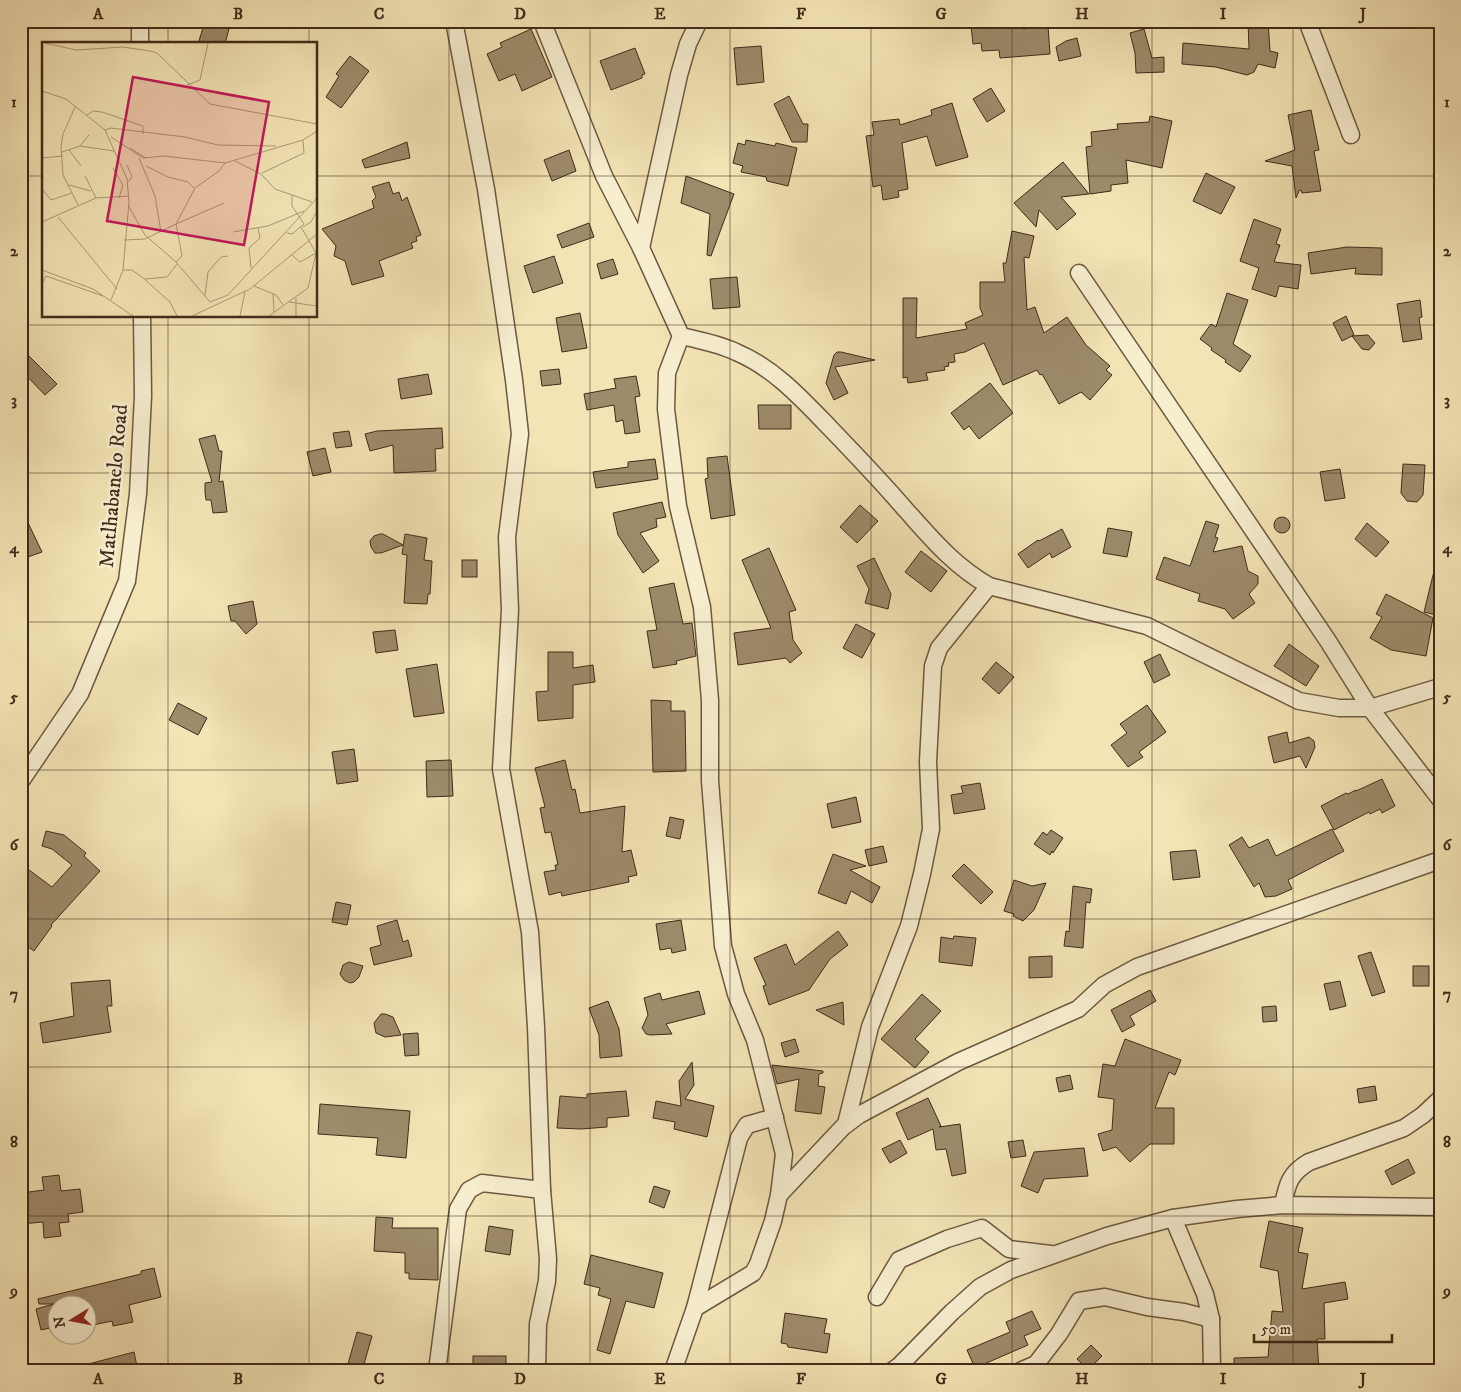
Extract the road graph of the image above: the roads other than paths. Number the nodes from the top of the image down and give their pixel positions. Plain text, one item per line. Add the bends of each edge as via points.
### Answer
1 (140, 21) edge
2 (454, 21) edge
3 (542, 21) edge
4 (699, 21) edge
5 (1307, 21) edge
6 (140, 42) edge
7 (1351, 135) dead end
8 (641, 248) junction
9 (1079, 274) dead end
10 (142, 318) edge
11 (681, 336) junction
12 (989, 586) junction
13 (1440, 687) edge
14 (1370, 708) junction
15 (21, 781) edge
16 (1440, 799) edge
17 (1440, 860) edge
18 (1440, 1099) edge
19 (775, 1117) junction
20 (846, 1124) junction
21 (542, 1190) junction
22 (778, 1195) junction
23 (1283, 1205) junction
24 (1440, 1206) edge
25 (1173, 1218) junction
26 (1053, 1254) junction
27 (877, 1297) dead end
28 (695, 1308) junction
29 (1211, 1319) junction
30 (437, 1371) edge
31 (537, 1371) edge
32 (673, 1371) edge
33 (892, 1371) edge
34 (1020, 1371) edge
35 (1212, 1371) edge

1 - 6 street
2 - 21 street via 486,189 520,434 507,537 510,610 501,769 530,932
3 - 8 street via 604,176
4 - 8 street via 678,75
5 - 7 street
8 - 11 street
9 - 14 street via 1323,633
10 - 15 street, Matlhabanelo Road via 143,396 138,494 127,581 80,694
11 - 12 street via 737,352 772,372 869,468 948,557
11 - 19 street via 667,373 666,409 678,506 702,607 710,700 710,781 723,946 736,994 755,1040
12 - 14 street via 1147,626 1299,702 1339,708
12 - 20 street via 939,648 933,666 928,762 931,829 909,926 870,1027
13 - 14 street
14 - 16 street
17 - 20 street via 1138,967 1104,985 1078,1009 958,1062
18 - 23 street via 1404,1128 1297,1169 1288,1184
19 - 22 street via 784,1154
19 - 28 street via 747,1125 739,1138
20 - 22 street
21 - 30 street via 482,1184 469,1190 458,1210
21 - 31 street via 548,1259 538,1324
22 - 28 street via 753,1273
23 - 24 street
23 - 25 street
25 - 26 street
25 - 29 street via 1205,1294
26 - 27 street via 1009,1249 982,1228 899,1260
26 - 33 street via 1011,1270 980,1287
28 - 32 street
29 - 34 street via 1105,1297 1079,1301 1036,1364
29 - 35 street

